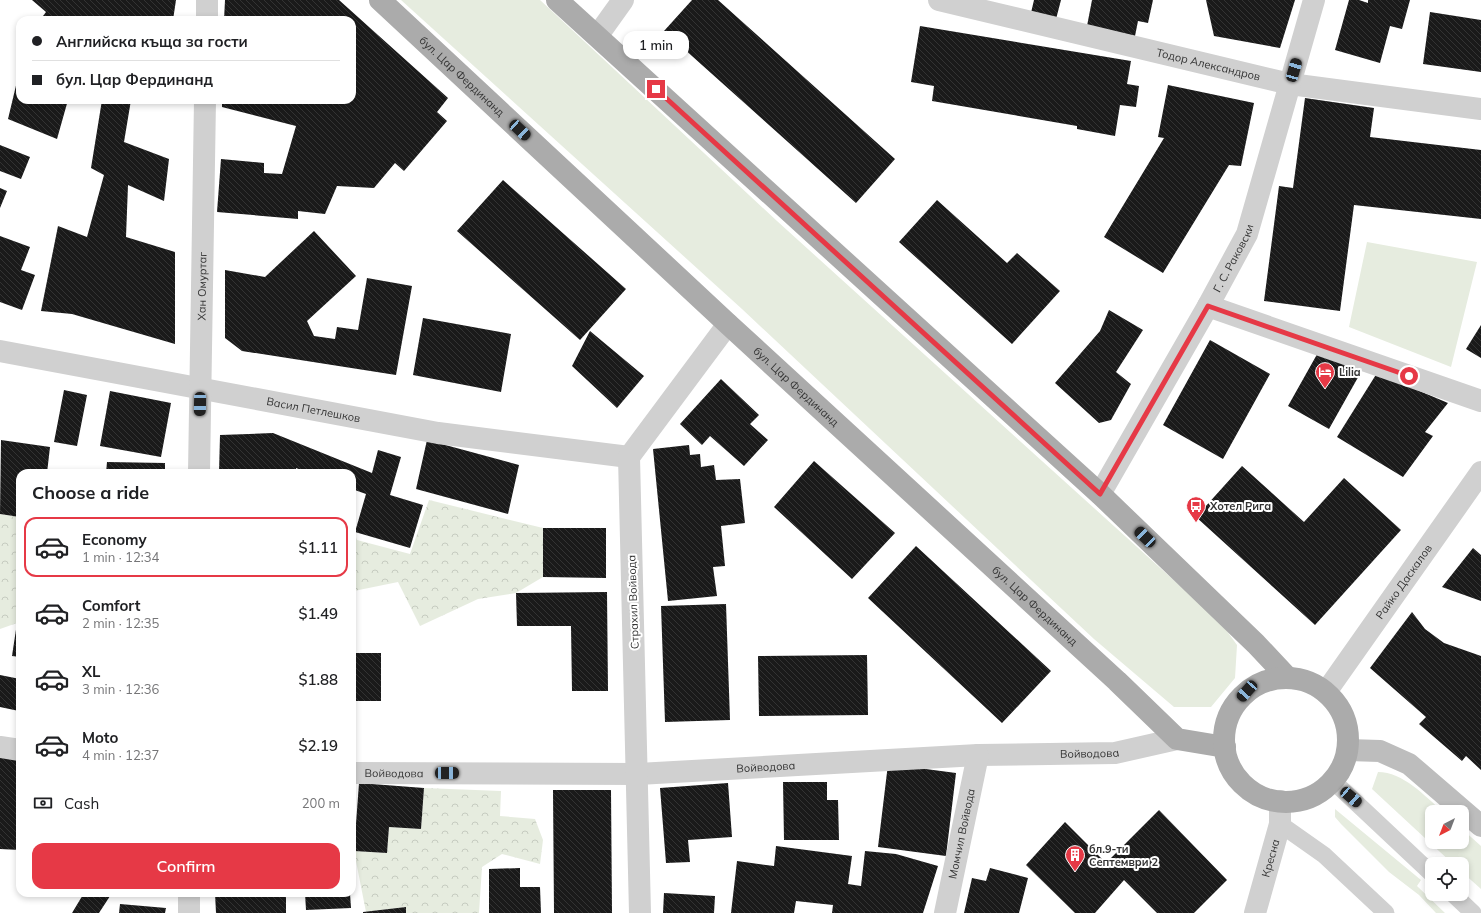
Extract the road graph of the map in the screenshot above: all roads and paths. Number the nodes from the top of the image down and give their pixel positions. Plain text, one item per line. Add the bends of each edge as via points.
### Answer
1 (207, 0) edge
2 (380, 0) edge
3 (557, 0) edge
4 (623, 0) edge
5 (939, 0) edge
6 (1314, 0) edge
7 (206, 16) edge
8 (598, 35) junction
9 (1290, 84) junction
10 (205, 104) edge
11 (1481, 109) edge
12 (1208, 306) junction
13 (728, 324) junction
14 (0, 351) edge
15 (200, 390) junction
16 (1481, 401) edge
17 (629, 457) junction
18 (199, 469) edge
19 (1481, 472) edge
20 (1100, 494) junction
21 (1287, 677) junction
22 (1326, 692) junction
23 (1177, 739) junction
24 (0, 747) edge
25 (1225, 748) junction
26 (16, 749) edge
27 (1348, 750) junction
28 (978, 755) junction
29 (356, 773) edge
30 (638, 774) junction
31 (1333, 781) junction
32 (1280, 801) junction
33 (1280, 824) junction
34 (1481, 826) edge
35 (1425, 867) edge
36 (189, 897) edge
37 (1460, 901) edge
38 (189, 913) edge
39 (640, 913) edge
40 (945, 913) edge
41 (1255, 913) edge
42 (1386, 913) edge
43 (1473, 913) edge

1 - 7 street
2 - 13 main road, бул. Цар Фердинанд
3 - 8 main road
4 - 8 street
5 - 9 street, Тодор Александров
6 - 9 street, Г. С. Раковски
8 - 20 main road
9 - 11 street, Тодор Александров
9 - 12 street, Г. С. Раковски via 1247,234
10 - 15 street, Хан Омуртаг
12 - 16 street
12 - 20 street, Г. С. Раковски
13 - 17 street
13 - 23 main road, бул. Цар Фердинанд
14 - 15 street, Васил Петлешков
15 - 17 street, Васил Петлешков via 438,434
15 - 18 street, Хан Омуртаг
17 - 30 street, Страхил Войвода
19 - 22 street, Райко Даскалов
20 - 21 main road
21 - 22 main road via 1308,681
21 - 25 main road via 1266,681 1247,691 1233,707 1225,726
22 - 27 main road via 1345,718
23 - 25 main road
23 - 28 street, Войводова via 1115,753
24 - 26 street
25 - 32 main road via 1231,767 1243,784 1260,796
27 - 31 main road
27 - 34 main road via 1380,752 1409,764
28 - 30 street, Войводова
28 - 40 street, Момчил Войвода
29 - 30 street, Войводова
30 - 39 street, Страхил Войвода
31 - 32 main road via 1317,793 1300,800
31 - 35 lane
32 - 33 street, Кресна
33 - 41 street, Кресна
33 - 42 lane via 1324,855
36 - 38 street
37 - 43 lane

